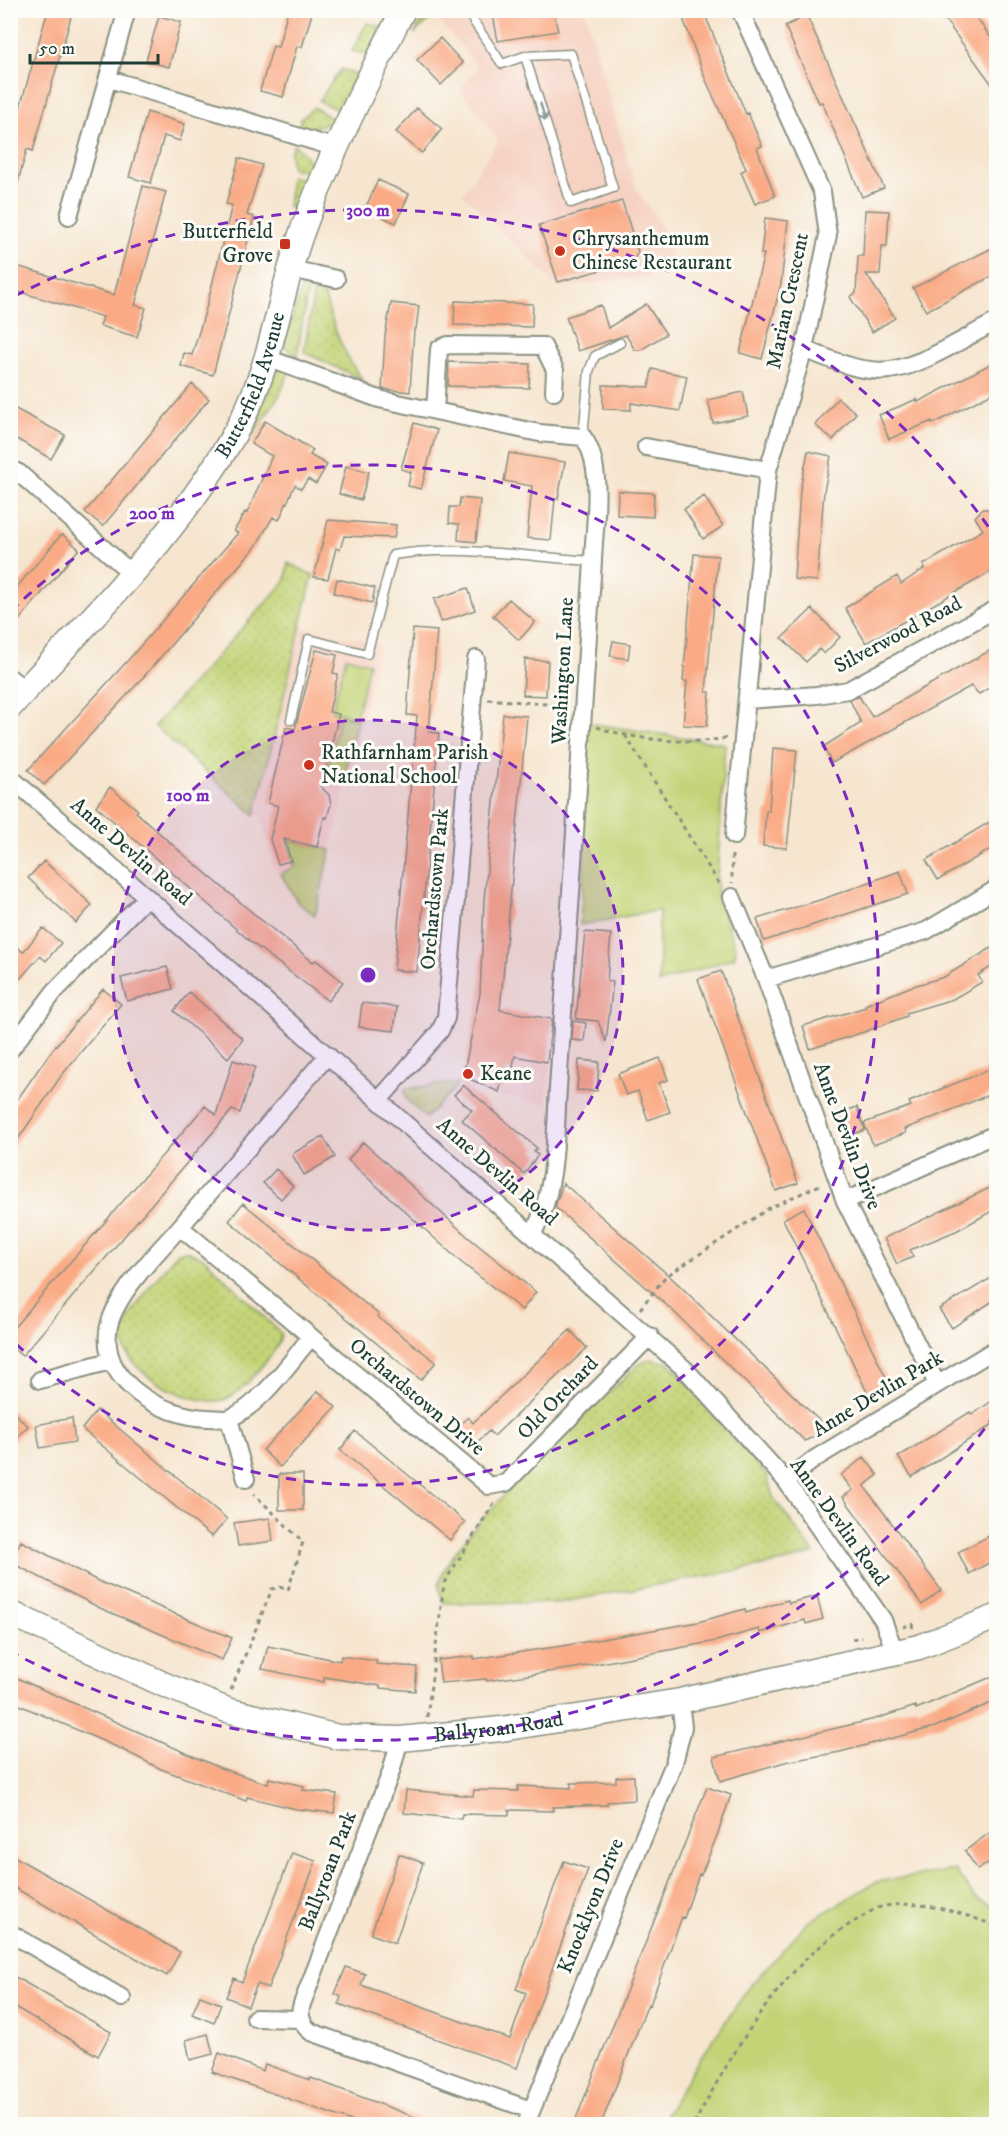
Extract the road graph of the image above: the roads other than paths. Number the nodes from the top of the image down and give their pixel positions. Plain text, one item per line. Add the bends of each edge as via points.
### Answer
1 (127, 10) edge
2 (403, 10) edge
3 (466, 10) edge
4 (740, 10) edge
5 (525, 56) junction
6 (109, 79) junction
7 (336, 148) junction
8 (69, 216) dead end
9 (291, 269) junction
10 (336, 279) dead end
11 (996, 322) edge
12 (620, 343) dead end
13 (804, 349) junction
14 (267, 358) junction
15 (554, 392) dead end
16 (435, 411) junction
17 (583, 437) junction
18 (646, 447) dead end
19 (10, 469) edge
20 (768, 470) junction
21 (593, 561) junction
22 (131, 573) junction
23 (996, 609) edge
24 (476, 659) dead end
25 (16, 692) edge
26 (747, 700) junction
27 (291, 720) dead end
28 (10, 777) edge
29 (734, 836) dead end
30 (728, 888) road end
31 (996, 889) edge
32 (147, 897) junction
33 (766, 979) junction
34 (10, 1050) edge
35 (328, 1055) junction
36 (380, 1100) junction
37 (996, 1134) edge
38 (845, 1201) junction
39 (180, 1227) junction
40 (533, 1233) junction
41 (650, 1336) junction
42 (311, 1337) junction
43 (996, 1349) edge
44 (110, 1361) junction
45 (40, 1380) dead end
46 (937, 1384) junction
47 (229, 1419) junction
48 (786, 1481) junction
49 (250, 1486) road end
50 (496, 1489) joint
51 (10, 1612) edge
52 (996, 1617) edge
53 (895, 1653) junction
54 (680, 1701) junction
55 (400, 1738) junction
56 (10, 1933) edge
57 (122, 1998) dead end
58 (255, 2018) dead end
59 (301, 2019) junction
60 (528, 2117) edge

1 - 6 street
2 - 7 main road, Butterfield Avenue
3 - 5 lane via 502,64
4 - 13 street, Marian Crescent via 822,192 828,234
5 -> 5 lane via 571,203 613,188 571,54
6 - 7 street
6 - 8 street
7 - 9 main road, Butterfield Avenue via 302,230
9 - 10 street
9 - 14 main road, Butterfield Avenue
11 - 13 street via 911,364 888,370 861,368
12 - 17 lane via 595,356 589,371
13 - 20 street, Marian Crescent
14 - 16 street via 379,399
14 - 22 main road, Butterfield Avenue via 243,417 220,458 190,502
15 - 16 street via 555,370 543,346 448,345 440,349
16 - 17 street via 539,433
17 - 21 street, Washington Lane via 592,450 596,481
18 - 20 street
19 - 22 street
20 - 26 street, Marian Crescent
21 - 27 lane via 458,551 393,555 367,654 309,639
21 - 40 street, Washington Lane via 552,1169 543,1215
22 - 25 main road, Butterfield Avenue
23 - 26 street, Silverwood Road via 848,690
24 - 36 street, Orchardstown Park via 446,1018 440,1031
26 - 29 street, Marian Crescent
28 - 32 street, Anne Devlin Road
30 - 33 street, Anne Devlin Drive
31 - 33 street via 926,931
32 - 34 street via 55,991
32 - 35 street, Anne Devlin Road
33 - 38 street, Anne Devlin Drive
35 - 36 street, Anne Devlin Road
35 - 39 street
36 - 40 street, Anne Devlin Road
37 - 38 street
38 - 46 street, Anne Devlin Drive
39 - 42 street, Orchardstown Drive
39 - 44 street via 134,1281 117,1308 108,1331
40 - 41 street, Anne Devlin Road
41 - 48 street, Anne Devlin Road
41 - 50 street, Old Orchard
42 - 47 street via 266,1391
42 - 50 street, Orchardstown Drive
43 - 46 street, Anne Devlin Park
44 - 45 street
44 - 47 street via 131,1387 163,1408 192,1418
46 - 48 street, Anne Devlin Park via 816,1458
47 - 49 street
48 - 53 street, Anne Devlin Road via 883,1620
51 - 55 main road, Ballyroan Road via 227,1710 338,1737
52 - 53 main road, Ballyroan Road via 961,1633
53 - 54 main road, Ballyroan Road
54 - 55 main road, Ballyroan Road via 501,1729
54 - 60 street, Knocklyon Drive via 683,1727 674,1762
55 - 59 street, Ballyroan Park via 391,1772 302,2004
56 - 57 street
58 - 59 street
59 - 60 street via 311,2032

